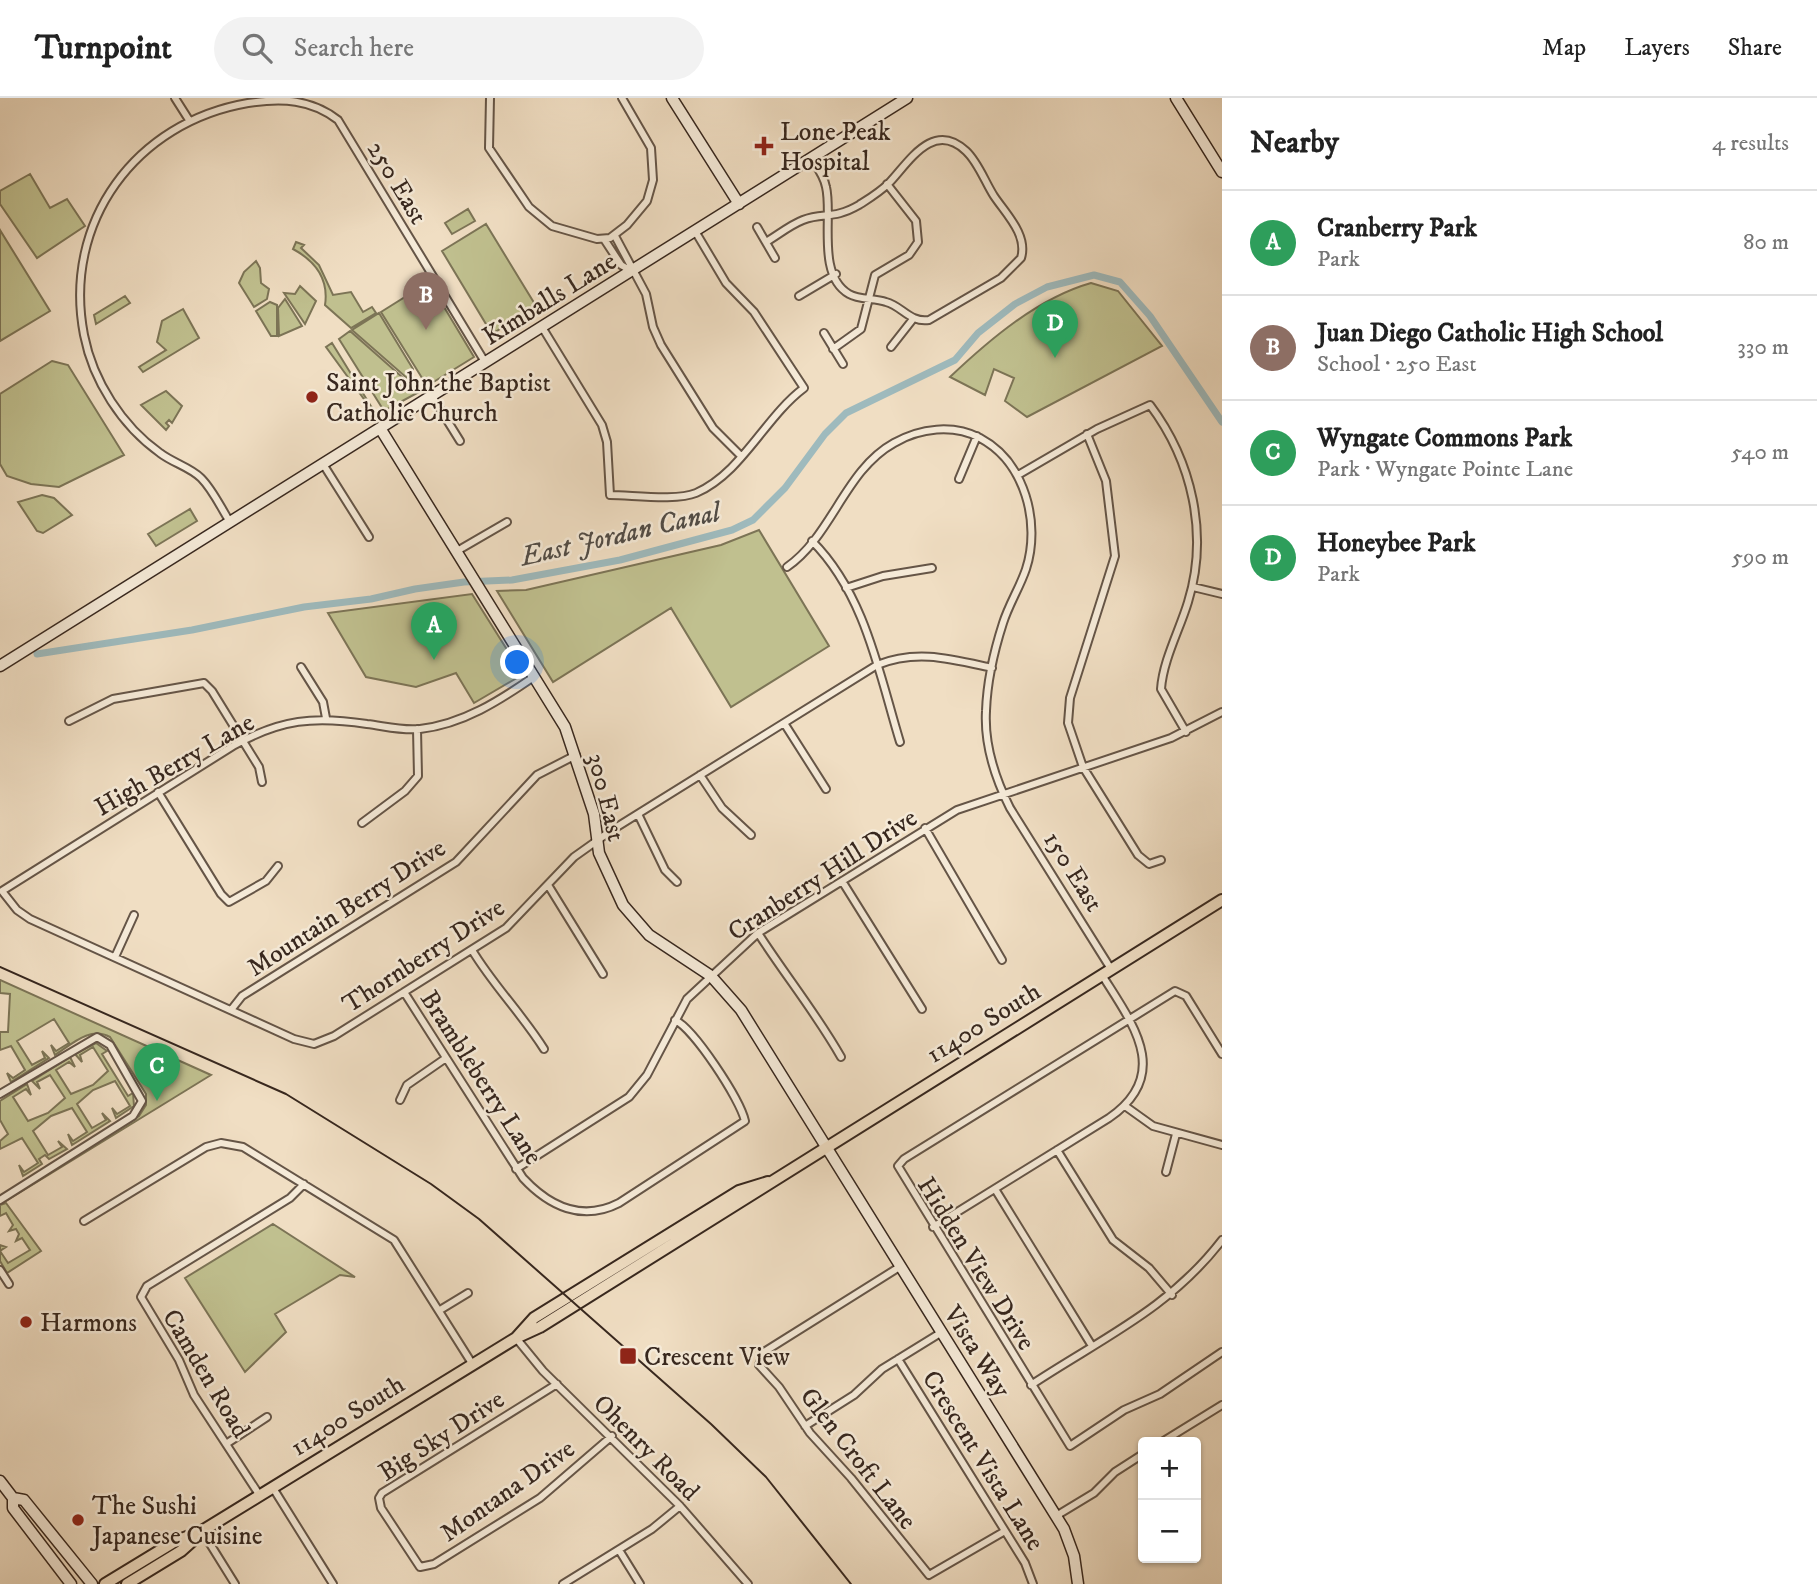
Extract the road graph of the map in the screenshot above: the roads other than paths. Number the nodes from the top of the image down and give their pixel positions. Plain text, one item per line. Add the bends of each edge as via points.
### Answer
1 (175, 98) edge
2 (490, 98) edge
3 (622, 98) edge
4 (672, 98) edge
5 (907, 98) edge
6 (1176, 98) edge
7 (189, 120) junction
8 (811, 158) junction
9 (1222, 172) edge
10 (887, 184) junction
11 (739, 204) junction
12 (827, 218) junction
13 (757, 227) dead end
14 (695, 231) junction
15 (610, 238) junction
16 (766, 242) junction
17 (775, 258) dead end
18 (631, 271) junction
19 (835, 274) junction
20 (799, 296) dead end
21 (868, 299) junction
22 (913, 319) junction
23 (542, 327) junction
24 (824, 333) dead end
25 (891, 347) dead end
26 (833, 349) junction
27 (485, 362) junction
28 (843, 364) dead end
29 (432, 396) junction
30 (380, 428) junction
31 (1087, 434) junction
32 (977, 436) junction
33 (460, 441) dead end
34 (741, 456) junction
35 (323, 464) junction
36 (1018, 475) junction
37 (959, 479) dead end
38 (230, 522) junction
39 (507, 522) dead end
40 (369, 537) dead end
41 (812, 541) junction
42 (457, 551) junction
43 (787, 567) dead end
44 (932, 568) dead end
45 (1193, 587) junction
46 (846, 588) junction
47 (1222, 594) edge
48 (877, 665) junction
49 (0, 666) edge
50 (302, 667) dead end
51 (992, 667) junction
52 (535, 676) junction
53 (1222, 712) edge
54 (326, 718) junction
55 (69, 721) dead end
56 (784, 723) junction
57 (417, 729) junction
58 (1186, 732) junction
59 (243, 740) junction
60 (901, 742) dead end
61 (576, 755) junction
62 (1083, 767) junction
63 (700, 775) junction
64 (262, 782) dead end
65 (826, 789) dead end
66 (158, 792) junction
67 (1003, 794) junction
68 (638, 814) junction
69 (362, 823) dead end
70 (925, 828) junction
71 (751, 835) dead end
72 (597, 840) junction
73 (1161, 860) dead end
74 (278, 866) dead end
75 (842, 881) junction
76 (677, 882) dead end
77 (548, 885) junction
78 (2, 891) joint
79 (1222, 900) edge
80 (134, 915) dead end
81 (758, 933) junction
82 (472, 950) junction
83 (115, 957) junction
84 (1002, 960) dead end
85 (1106, 972) junction
86 (603, 974) dead end
87 (711, 976) junction
88 (404, 992) junction
89 (922, 1009) dead end
90 (231, 1010) junction
91 (1130, 1019) junction
92 (675, 1020) junction
93 (544, 1049) dead end
94 (1222, 1054) edge
95 (841, 1057) dead end
96 (446, 1058) junction
97 (0, 1094) edge
98 (400, 1100) dead end
99 (1125, 1106) junction
100 (1176, 1134) junction
101 (827, 1146) junction
102 (1222, 1146) edge
103 (1057, 1150) junction
104 (516, 1169) junction
105 (1166, 1172) dead end
106 (304, 1184) junction
107 (995, 1189) junction
108 (0, 1200) edge
109 (84, 1220) dead end
110 (933, 1227) junction
111 (1222, 1240) edge
112 (901, 1266) junction
113 (0, 1270) edge
114 (9, 1284) dead end
115 (468, 1293) dead end
116 (1172, 1295) junction
117 (440, 1310) junction
118 (942, 1332) junction
119 (516, 1338) junction
120 (1092, 1346) junction
121 (1222, 1352) edge
122 (898, 1359) junction
123 (473, 1364) junction
124 (556, 1384) junction
125 (1031, 1385) junction
126 (1222, 1405) edge
127 (267, 1418) dead end
128 (805, 1426) junction
129 (612, 1436) junction
130 (1170, 1437) edge
131 (226, 1444) junction
132 (1138, 1457) edge
133 (0, 1481) edge
134 (273, 1488) junction
135 (260, 1496) junction
136 (13, 1498) junction
137 (680, 1506) junction
138 (1056, 1516) junction
139 (202, 1531) junction
140 (1005, 1531) junction
141 (619, 1550) junction
142 (420, 1567) joint
143 (71, 1584) edge
144 (92, 1584) edge
145 (105, 1584) edge
146 (127, 1584) edge
147 (235, 1584) edge
148 (333, 1584) edge
149 (563, 1584) edge
150 (640, 1584) edge
151 (748, 1584) edge
152 (1033, 1584) edge
153 (1078, 1584) edge

1 - 7 street
2 - 15 street via 489,149 529,207 552,226 582,237
3 - 15 street via 647,138 654,165 647,201
4 - 11 street
5 - 8 street, Kimballs Lane
6 - 9 street
7 - 27 street, 250 East via 220,108 264,100 300,101 326,110 338,120
7 - 38 street, 250 East via 138,157 103,202 81,268 80,298 89,351 111,400 148,444 200,476
8 - 11 street, Kimballs Lane
8 - 12 street via 826,185
10 - 12 street via 845,213
10 - 21 street via 916,220 918,242 909,255 878,272
10 - 22 street via 921,146 954,143 973,159 1023,247 1019,261 1001,278 937,317
11 - 14 street, Kimballs Lane
12 - 16 street via 804,220
12 - 19 street via 827,248
13 - 16 street
14 - 18 street, Kimballs Lane
14 - 34 street via 726,283 754,312 804,388 783,403
15 - 18 street via 621,265
15 - 18 street via 630,259
16 - 17 street
18 - 23 street, Kimballs Lane
18 - 34 street via 646,294 661,345 713,428
19 - 20 street
19 - 21 street via 846,292
21 - 22 street via 891,303
21 - 26 street via 861,329
22 - 25 street
23 - 27 street, Kimballs Lane
23 - 34 street via 602,425 610,495 696,493
24 - 26 street
26 - 28 street
27 - 29 street, Kimballs Lane
29 - 30 street, Kimballs Lane
29 - 33 street
30 - 35 street, Kimballs Lane
30 - 42 street, 300 East
31 - 36 street
31 - 45 street via 1150,405 1176,444 1192,494 1197,552
31 - 62 street via 1106,481 1115,549 1069,706 1070,731
32 - 36 street via 998,450
32 - 37 street
32 - 41 street via 940,429 893,443 866,466
35 - 38 street, Kimballs Lane
35 - 40 street
36 - 51 street via 1030,516 1030,549
38 - 49 street, Kimballs Lane
39 - 42 street
41 - 43 street
41 - 46 street
42 - 52 street, 300 East
44 - 46 street
45 - 47 street
45 - 58 street via 1161,689
46 - 48 street via 859,610
48 - 51 street, Thornberry Drive via 904,656 929,655
48 - 56 street, Thornberry Drive
48 - 60 street
50 - 54 street via 323,702
51 - 67 street, 150 East via 986,730
52 - 57 street, High Berry Lane via 475,713
52 - 61 street, 300 East
53 - 58 street, Cranberry Hill Drive
54 - 57 street, High Berry Lane
54 - 59 street, High Berry Lane via 288,724
55 - 59 street via 113,699 204,684
56 - 63 street, Thornberry Drive
56 - 65 street
57 - 69 street via 418,776
58 - 62 street, Cranberry Hill Drive
59 - 64 street via 260,767
59 - 66 street, High Berry Lane
61 - 72 street, 300 East
61 - 90 street, Mountain Berry Drive via 537,775 456,862 242,996
62 - 67 street, Cranberry Hill Drive
62 - 73 street via 1138,855 1149,864
63 - 68 street, Thornberry Drive
63 - 71 street via 722,808
66 - 74 street via 229,902 265,881
66 - 78 street, High Berry Lane
67 - 70 street, Cranberry Hill Drive via 957,810
67 - 85 street, 150 East
68 - 72 street, Thornberry Drive
68 - 76 street via 665,870
70 - 75 street, Cranberry Hill Drive
70 - 84 street
72 - 77 street, Thornberry Drive
72 - 87 street, 300 East via 613,889 638,923 665,947
75 - 81 street, Cranberry Hill Drive
75 - 89 street
77 - 82 street, Thornberry Drive via 512,924
77 - 86 street
78 - 83 street, Thornberry Drive via 30,919
79 - 85 main road, 11400 South
80 - 83 street
81 - 87 street, Cranberry Hill Drive
81 - 95 street
82 - 88 street, Thornberry Drive
82 - 93 street
83 - 90 street, Thornberry Drive
85 - 91 street, 150 East
85 - 101 main road, 11400 South
87 - 92 street, Cranberry Hill Drive via 687,999
87 - 101 street, 300 East via 741,1010
88 - 90 street, Thornberry Drive via 314,1044
88 - 96 street, Brambleberry Lane
91 - 94 street, Hidden View Drive via 1179,991
91 - 99 street, 150 East via 1143,1060 1137,1087
91 - 110 street, Hidden View Drive via 901,1162 899,1173
92 - 104 street, Cranberry Hill Drive via 647,1075 629,1097
92 - 104 street, Brambleberry Lane via 697,1039 745,1121 619,1203 597,1211 579,1212 557,1205
96 - 98 street via 412,1080
96 - 104 street, Brambleberry Lane
97 - 108 street via 97,1037 110,1045 142,1104 133,1116
99 - 100 street via 1142,1121
99 - 103 street
100 - 102 street
100 - 105 street
101 - 112 street, Vista Way
101 - 119 main road, 11400 South
103 - 107 street
103 - 116 street via 1113,1240 1149,1268
106 - 109 street via 243,1147 213,1144
106 - 117 street via 394,1240
106 - 131 street, Camden Road via 290,1198 142,1293 142,1304
107 - 110 street
107 - 120 street
110 - 125 street, Hidden View Drive
111 - 116 street
112 - 118 street, Vista Way
112 - 128 street, Glen Croft Lane via 764,1352 759,1366
113 - 114 street
115 - 117 street
116 - 120 street
117 - 123 street
118 - 122 street
118 - 138 street, Vista Way
119 - 123 main road, 11400 South
119 - 124 street, Ohenry Road
120 - 125 street
121 - 125 street, Hidden View Drive via 1070,1446
122 - 128 street
122 - 140 street, Crescent Vista Lane
123 - 134 main road, 11400 South
124 - 129 street, Ohenry Road
124 - 142 street, Big Sky Drive via 382,1493 381,1508
126 - 130 street
127 - 131 street
128 - 140 street, Glen Croft Lane via 929,1575
129 - 137 street, Ohenry Road
129 - 142 street, Montana Drive via 540,1498 434,1564
131 - 135 street, Camden Road
132 - 138 street
133 - 136 street
134 - 135 main road, 11400 South
134 - 148 street
135 - 139 main road, 11400 South
136 - 143 street via 13,1508
136 - 144 street via 24,1500
137 - 141 street
137 - 151 street, Ohenry Road
138 - 153 street, Vista Way via 1072,1547
139 - 145 main road, 11400 South via 174,1542
139 - 146 main road, 11400 South via 180,1551
139 - 147 street
140 - 152 street, Crescent Vista Lane
141 - 149 street
141 - 150 street

